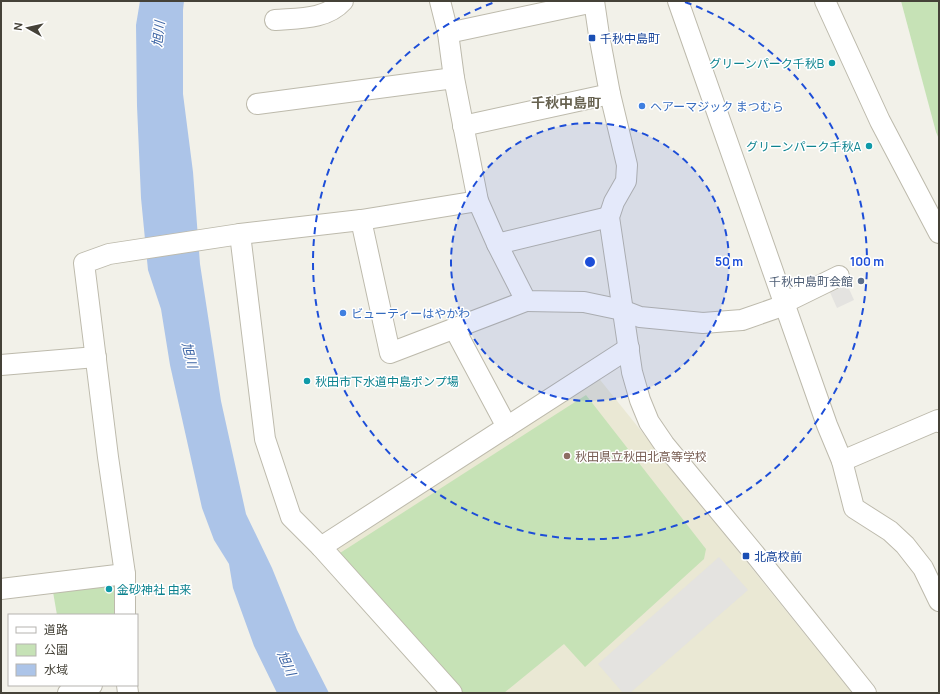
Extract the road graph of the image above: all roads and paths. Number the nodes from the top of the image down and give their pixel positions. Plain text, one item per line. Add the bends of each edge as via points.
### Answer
1 (343, 1) edge
2 (440, 1) edge
3 (678, 1) edge
4 (825, 1) edge
5 (594, 2) edge
6 (275, 20) dead end
7 (448, 34) junction
8 (454, 78) junction
9 (610, 94) junction
10 (258, 104) dead end
11 (463, 126) junction
12 (478, 201) junction
13 (609, 217) junction
14 (360, 220) junction
15 (939, 232) edge
16 (240, 234) junction
17 (497, 244) junction
18 (839, 276) dead end
19 (526, 301) junction
20 (784, 304) junction
21 (622, 310) junction
22 (454, 328) junction
23 (629, 348) junction
24 (96, 357) junction
25 (1, 365) edge
26 (939, 422) edge
27 (507, 427) junction
28 (842, 462) junction
29 (322, 547) junction
30 (125, 574) junction
31 (1, 589) edge
32 (939, 601) edge
33 (125, 614) edge
34 (89, 686) edge
35 (68, 693) edge
36 (452, 693) edge
37 (866, 693) edge

1 - 6 street via 333,10 316,16
2 - 7 street
3 - 20 street
4 - 15 street via 880,121
5 - 7 street
5 - 9 street
7 - 8 street
8 - 10 street
8 - 11 street
9 - 11 street
9 - 13 street via 627,165 626,182 614,202
11 - 12 street
12 - 14 street
12 - 17 street
13 - 17 street
13 - 21 street
14 - 16 street
14 - 22 street via 390,353
16 - 24 street via 109,254 84,263
16 - 29 street via 265,439 291,517
17 - 19 street
18 - 20 street
19 - 21 street via 584,302
19 - 22 street
20 - 21 street via 742,320 703,322 640,317
20 - 28 street
21 - 23 street
22 - 27 street
23 - 27 street
23 - 37 street via 632,372 640,400 649,422 664,444
24 - 25 street
24 - 30 street
26 - 28 street via 938,420
27 - 29 street
28 - 32 street via 854,508 890,531 905,545 924,568
29 - 36 street
30 - 31 street
30 - 33 street
34 - 35 street

